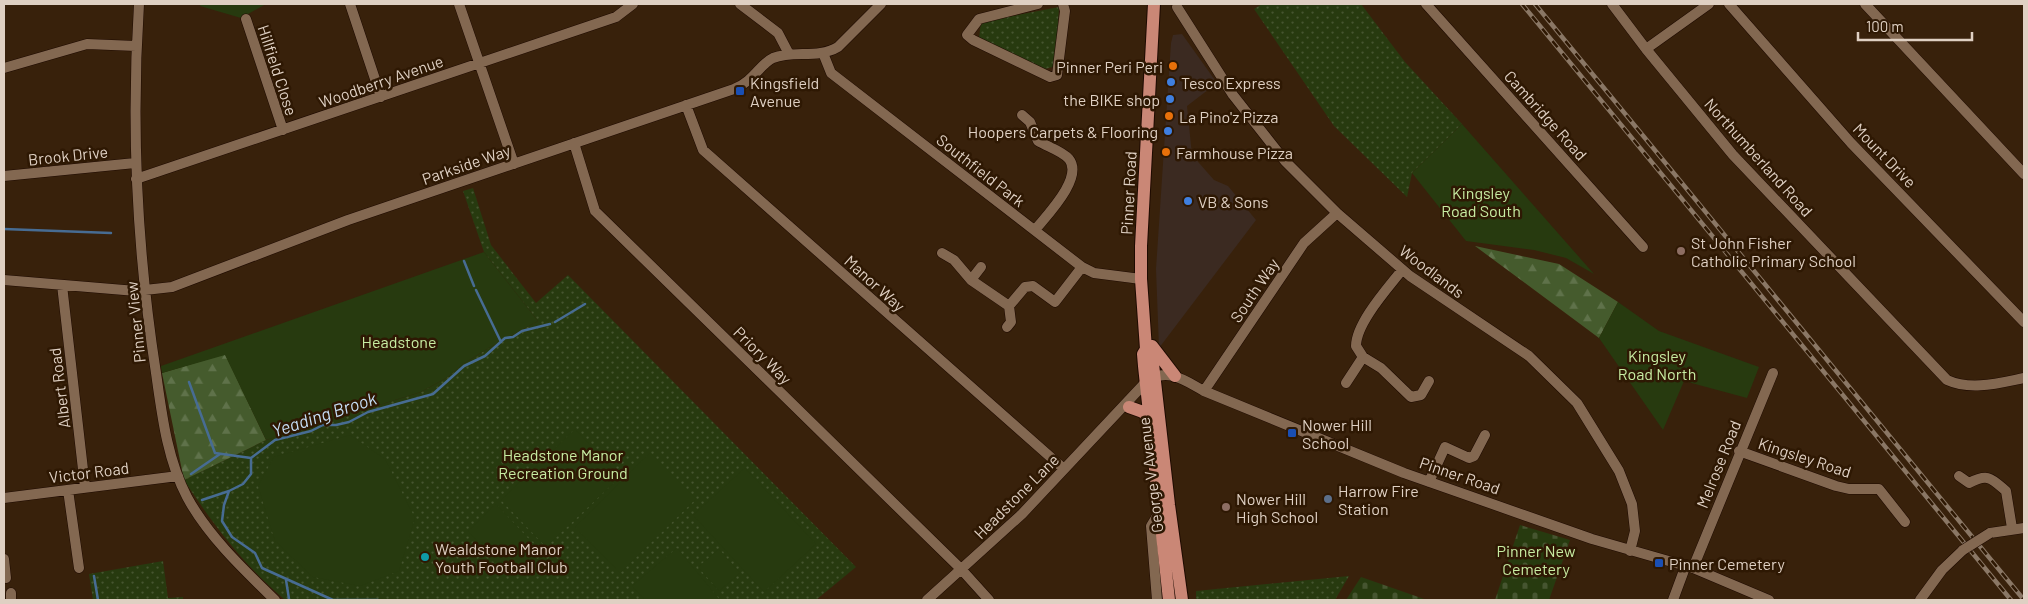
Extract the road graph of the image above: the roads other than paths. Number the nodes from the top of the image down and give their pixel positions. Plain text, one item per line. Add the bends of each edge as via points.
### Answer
1 (139, 4) edge
2 (350, 4) edge
3 (459, 4) edge
4 (633, 4) edge
5 (740, 4) edge
6 (881, 4) edge
7 (1038, 4) edge
8 (1063, 4) edge
9 (1154, 4) edge
10 (1426, 4) edge
11 (1612, 4) edge
12 (1709, 4) edge
13 (1729, 4) edge
14 (1865, 4) edge
15 (1177, 7) dead end
16 (246, 19) dead end
17 (136, 46) junction
18 (1646, 49) junction
19 (823, 53) junction
20 (789, 54) junction
21 (481, 63) junction
22 (4, 68) edge
23 (381, 96) junction
24 (686, 105) junction
25 (1022, 116) dead end
26 (283, 130) junction
27 (574, 143) junction
28 (135, 163) junction
29 (514, 164) junction
30 (2024, 174) edge
31 (4, 176) edge
32 (136, 179) junction
33 (1337, 213) junction
34 (1035, 230) junction
35 (1643, 247) dead end
36 (942, 253) dead end
37 (981, 267) dead end
38 (1082, 267) junction
39 (1402, 270) junction
40 (4, 280) edge
41 (971, 280) junction
42 (1141, 280) junction
43 (62, 285) junction
44 (146, 291) junction
45 (1009, 306) junction
46 (2024, 322) edge
47 (1007, 327) dead end
48 (1146, 343) junction
49 (1363, 358) junction
50 (1773, 373) dead end
51 (1179, 378) junction
52 (2024, 378) edge
53 (1429, 381) dead end
54 (1346, 382) dead end
55 (1150, 385) junction
56 (1204, 391) junction
57 (1126, 408) junction
58 (1149, 418) junction
59 (1485, 435) dead end
60 (1739, 451) junction
61 (1064, 469) junction
62 (178, 476) junction
63 (1959, 476) dead end
64 (1429, 482) junction
65 (85, 488) junction
66 (68, 490) junction
67 (4, 498) edge
68 (1160, 511) junction
69 (1905, 522) dead end
70 (2012, 528) junction
71 (2024, 528) edge
72 (1630, 550) junction
73 (4, 559) edge
74 (1689, 566) junction
75 (79, 568) dead end
76 (961, 569) junction
77 (6, 578) dead end
78 (1180, 599) edge
79 (1923, 599) edge
80 (276, 600) edge
81 (927, 600) edge
82 (988, 600) edge
83 (1158, 600) edge
84 (1169, 600) edge
85 (1673, 600) edge
86 (1769, 600) edge

1 - 17 street, Pinner View
2 - 23 street
3 - 21 street
4 - 21 street, Woodberry Avenue via 616,17
5 - 20 street via 778,33
6 - 19 street via 838,47
7 - 8 street via 980,18 967,35 1050,77 1057,75 1065,11
9 - 42 main road, Pinner Road
10 - 35 street, Cambridge Road
11 - 18 street, Northumberland Road
12 - 18 street
13 - 46 street, Mount Drive via 1851,142
14 - 30 street
15 - 33 street, Woodlands via 1179,21 1233,95 1273,146
16 - 26 street, Hillfield Close
17 - 22 street via 87,44
17 - 28 street, Pinner View
18 - 52 street, Northumberland Road via 1733,155 1947,380 1957,384 1993,384
19 - 20 street
19 - 34 street, Southfield Park via 831,73
20 - 24 street, Parkside Way via 768,62 742,86
21 - 23 street, Woodberry Avenue
21 - 29 street
23 - 26 street, Woodberry Avenue
24 - 27 street, Parkside Way
24 - 61 street, Manor Way via 703,150
25 - 34 street via 1030,122 1038,141 1071,161 1069,187
26 - 32 street, Woodberry Avenue
27 - 29 street, Parkside Way
27 - 76 street, Priory Way via 595,211
28 - 31 street, Brook Drive
28 - 32 street, Pinner View
29 - 44 street, Parkside Way via 348,220 172,287
32 - 44 street, Pinner View
33 - 39 street, Woodlands
33 - 56 street, South Way via 1304,243
34 - 38 street, Southfield Park
36 - 41 street via 954,260
37 - 41 street
38 - 42 street, Southfield Park via 1094,273
38 - 45 street via 1055,302 1033,286 1025,287
39 - 49 street via 1369,315 1358,337 1356,346
39 - 72 street, Woodlands via 1529,356 1577,403 1619,471 1632,504 1635,531
40 - 43 street, Parkside Way
41 - 45 street
42 - 48 main road, Pinner Road
43 - 44 street, Parkside Way
43 - 65 street, Albert Road
44 - 62 street, Pinner View via 166,434
45 - 47 street via 1011,322
48 - 51 main road
48 - 55 main road, Pinner Road via 1143,354
49 - 53 street via 1381,368 1412,397 1421,395
49 - 54 street
50 - 60 street, Melrose Road
51 - 55 street
51 - 56 street, Pinner Road
55 - 57 street, Headstone Lane
55 - 58 main road, George V Avenue
55 - 78 main road, George V Avenue
56 - 64 street, Pinner Road
57 - 58 main road via 1142,411
57 - 61 street, Headstone Lane
58 - 68 main road, George V Avenue
59 - 64 street via 1474,456 1469,458 1445,448
60 - 69 street, Kingsley Road via 1836,486 1879,489
60 - 74 street, Melrose Road
61 - 76 street, Headstone Lane via 999,537
62 - 65 street, Victor Road
62 - 80 street, Pinner View via 199,516
63 - 70 street via 1969,482 1981,476 1991,478 2006,491
64 - 72 street, Pinner Road
65 - 66 street, Victor Road
66 - 67 street, Victor Road
66 - 75 street
68 - 83 street, George V Avenue via 1151,526
68 - 84 main road, George V Avenue
70 - 71 street
70 - 79 street, bridge via 1990,533 1959,553 1942,570
72 - 74 street, Pinner Road
73 - 77 street
74 - 85 street, Melrose Road
74 - 86 street, Pinner Road
76 - 81 street, Headstone Lane
76 - 82 street, Priory Way

